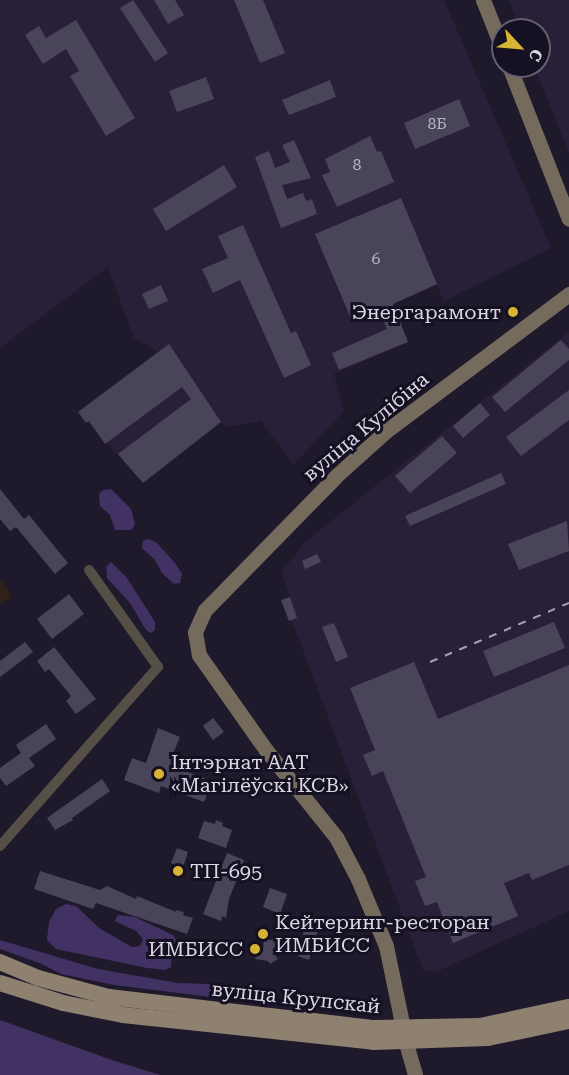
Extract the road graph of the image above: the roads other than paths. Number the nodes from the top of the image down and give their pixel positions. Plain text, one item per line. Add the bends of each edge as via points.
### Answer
1 (483, 0) edge
2 (491, 20) edge
3 (514, 78) edge
4 (569, 219) edge
5 (569, 294) edge
6 (89, 570) dead end
7 (205, 610) joint
8 (0, 846) edge
9 (0, 962) edge
10 (0, 984) edge
11 (569, 1007) edge
12 (569, 1022) edge
13 (404, 1035) junction
14 (415, 1075) edge

1 - 2 main road
3 - 4 main road
5 - 7 main road, вуліца Кулібіна via 386,431 269,542
6 - 8 street via 158,667
7 - 13 main road, вуліца Крупскай via 195,632 200,655 266,750 336,837 358,879 386,946
9 - 13 main road, вуліца Крупскай via 38,978 109,997
10 - 13 main road, вуліца Крупскай via 123,1016 327,1038
11 - 13 main road via 480,1026
12 - 13 main road via 488,1038
13 - 14 main road

